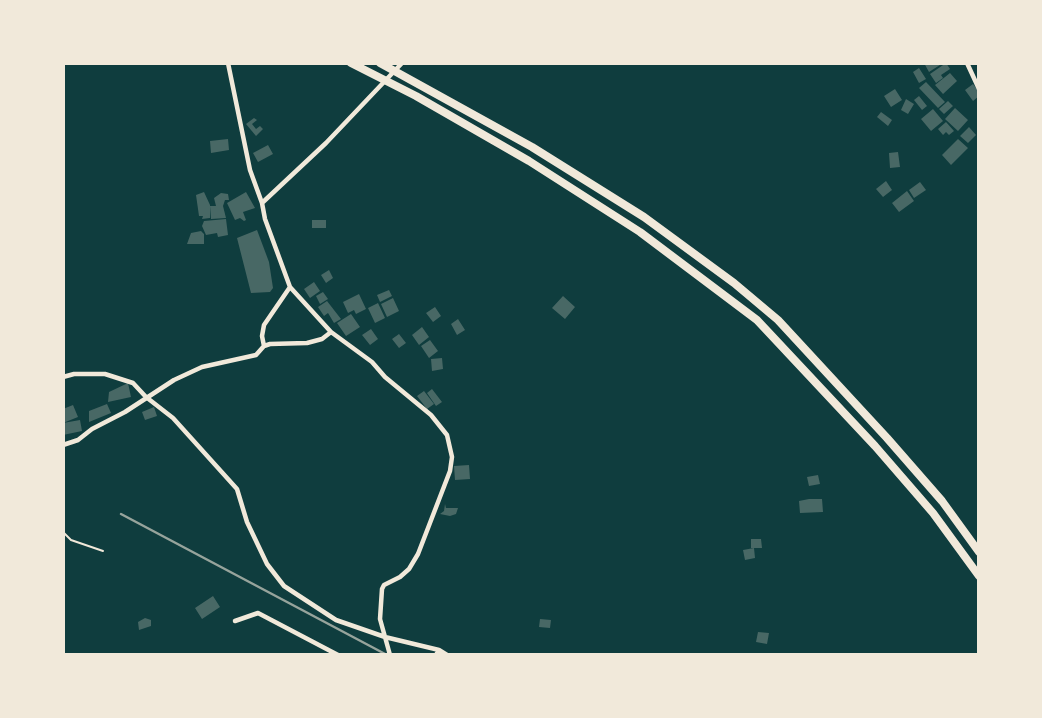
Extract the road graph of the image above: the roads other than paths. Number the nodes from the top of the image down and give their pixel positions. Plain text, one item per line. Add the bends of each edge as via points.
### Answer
1 (228, 63) edge
2 (351, 63) edge
3 (380, 63) edge
4 (402, 63) edge
5 (967, 63) edge
6 (979, 89) edge
7 (262, 203) junction
8 (290, 287) junction
9 (331, 331) junction
10 (264, 346) junction
11 (63, 377) edge
12 (146, 397) junction
13 (63, 444) edge
14 (979, 552) edge
15 (979, 576) edge
16 (235, 621) dead end
17 (385, 636) junction
18 (438, 653) edge
19 (338, 655) edge
20 (390, 655) edge
21 (447, 655) edge

1 - 7 street via 250,170
2 - 15 highway via 528,161 640,232 757,320 875,446
3 - 14 highway via 532,147 644,218 734,284 778,320 887,438
4 - 7 street
5 - 6 street
7 - 8 street
8 - 9 street
8 - 10 street via 264,325
9 - 10 street via 307,343
9 - 17 street via 431,415 447,435 452,457 418,554 409,569 382,589 380,619
10 - 12 street via 256,355 202,367
11 - 12 street via 105,374 133,383
12 - 13 street via 78,440
12 - 17 street via 173,418 237,489 262,553 284,586 336,620
16 - 19 street via 258,613
17 - 18 street
17 - 20 street
18 - 21 street

